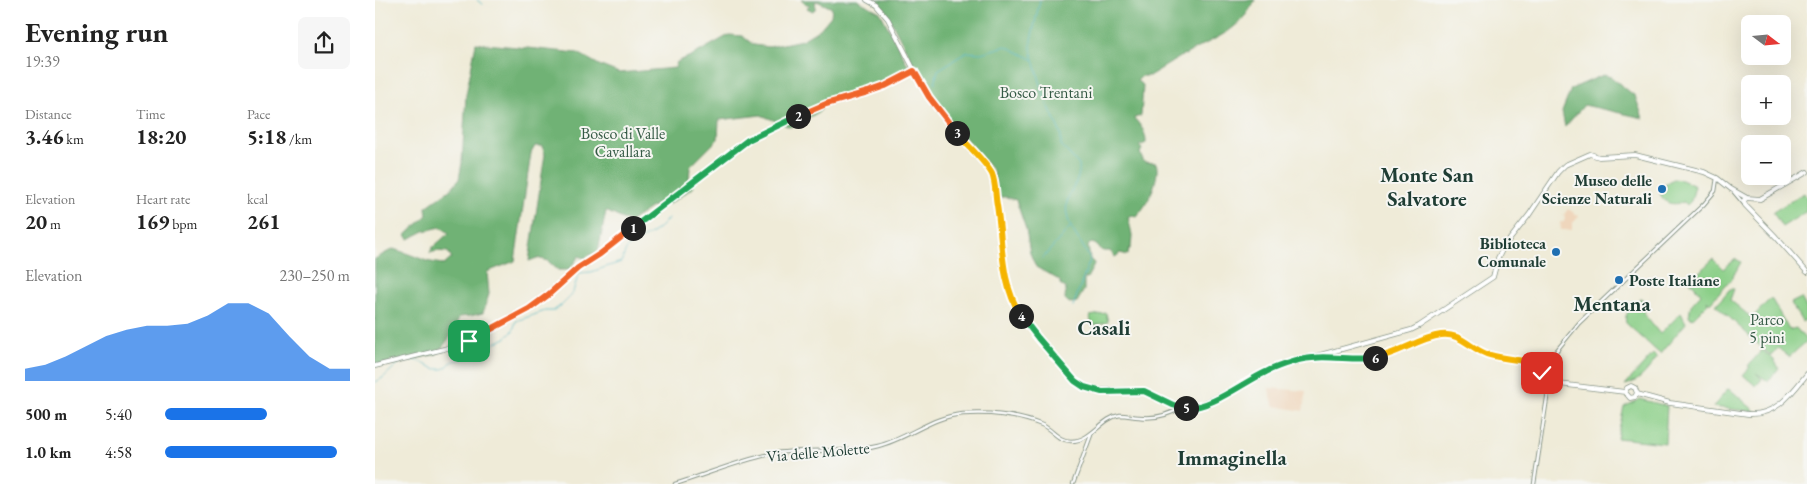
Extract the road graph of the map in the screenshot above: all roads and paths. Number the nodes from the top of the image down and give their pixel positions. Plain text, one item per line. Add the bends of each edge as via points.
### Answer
1 (867, 0) edge
2 (914, 71) junction
3 (1807, 172) edge
4 (1717, 178) junction
5 (1731, 189) junction
6 (1747, 198) junction
7 (1745, 205) junction
8 (1807, 272) edge
9 (1309, 357) junction
10 (375, 366) edge
11 (1543, 370) junction
12 (1550, 372) junction
13 (1807, 374) edge
14 (1547, 377) junction
15 (1625, 392) junction
16 (1637, 394) junction
17 (1182, 407) junction
18 (1091, 435) junction
19 (675, 484) edge
20 (1073, 484) edge
21 (1534, 484) edge

1 - 2 main road via 884,14
2 - 10 main road via 868,92 826,104 751,138 515,318 466,342
2 - 17 main road via 927,95 991,172 1008,287 1020,314 1038,338 1084,387 1102,392 1144,391
3 - 6 main road via 1760,199
4 - 5 main road
4 - 9 main road via 1635,155 1599,157 1590,154 1583,157 1558,172 1503,248 1493,277 1416,328
4 - 12 street via 1715,191 1709,199 1579,323 1553,354
5 - 6 main road
5 - 7 street
6 - 7 main road via 1743,200
7 - 8 main road
9 - 11 main road via 1373,359 1443,335 1459,338 1489,355 1539,364
9 - 17 main road via 1267,371 1201,405
11 - 12 main road
11 - 14 main road via 1543,376
12 - 14 main road
13 - 16 main road via 1779,405 1761,414 1670,403
14 - 15 main road via 1552,383
14 - 21 street via 1549,385
15 - 16 main road via 1630,398
15 - 16 main road via 1632,386 1637,389
17 - 18 street, Via delle Molette via 1172,414 1155,418 1116,416
18 - 19 street, Via delle Molette via 1078,440 1064,440 1045,427 1021,418 961,414 879,446 776,453
18 - 20 street

